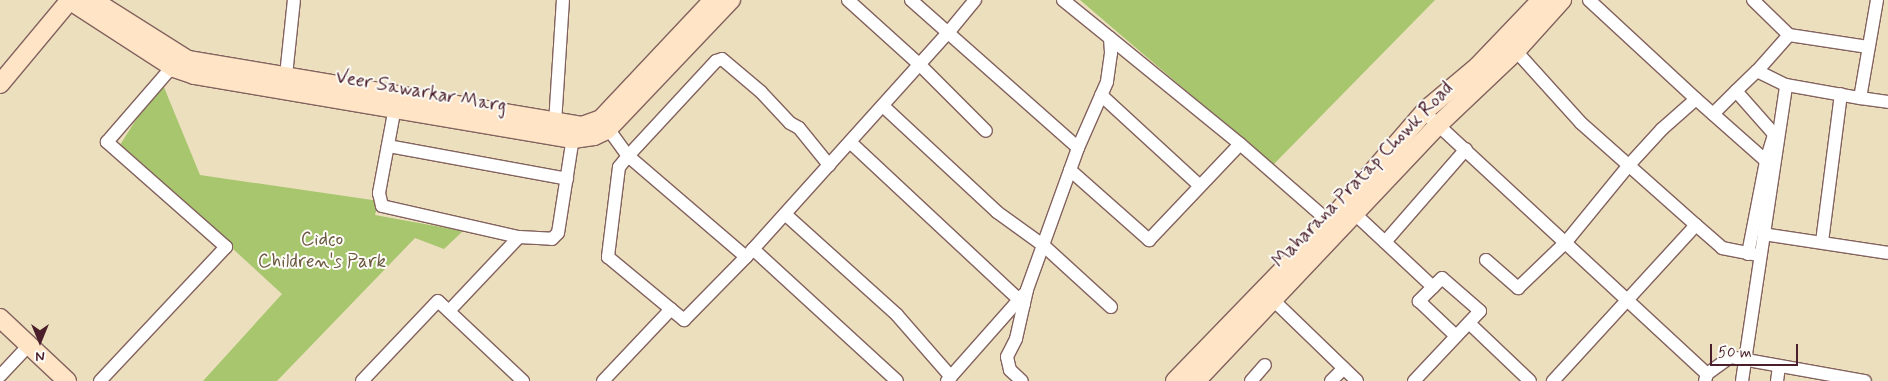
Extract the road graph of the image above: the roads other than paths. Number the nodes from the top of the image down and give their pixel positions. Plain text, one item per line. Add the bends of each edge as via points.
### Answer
1 (69, 0) edge
2 (93, 0) edge
3 (294, 0) edge
4 (563, 0) edge
5 (713, 0) edge
6 (731, 0) edge
7 (848, 0) edge
8 (911, 0) edge
9 (975, 0) edge
10 (1063, 0) edge
11 (1541, 0) edge
12 (1562, 0) edge
13 (1753, 0) edge
14 (1877, 0) edge
15 (1597, 3) edge
16 (947, 34) junction
17 (1789, 35) junction
18 (1110, 38) junction
19 (1868, 47) junction
20 (1516, 51) junction
21 (920, 65) junction
22 (172, 66) junction
23 (1757, 71) junction
24 (0, 84) edge
25 (286, 84) junction
26 (1786, 85) junction
27 (1736, 91) junction
28 (1841, 94) junction
29 (1101, 95) junction
30 (1860, 98) junction
31 (1696, 100) junction
32 (396, 102) junction
33 (1888, 102) edge
34 (883, 106) junction
35 (1424, 112) junction
36 (1713, 114) junction
37 (555, 122) junction
38 (604, 124) junction
39 (1438, 125) junction
40 (986, 132) dead end
41 (574, 133) junction
42 (850, 142) junction
43 (1240, 144) junction
44 (388, 146) junction
45 (1078, 148) junction
46 (1466, 149) junction
47 (628, 156) junction
48 (1766, 160) junction
49 (830, 165) junction
50 (1629, 165) junction
51 (1070, 170) junction
52 (568, 179) junction
53 (1200, 186) junction
54 (785, 214) junction
55 (1355, 214) junction
56 (1696, 225) junction
57 (1334, 227) junction
58 (1763, 234) junction
59 (519, 237) junction
60 (1385, 242) junction
61 (1566, 242) junction
62 (1822, 242) junction
63 (1042, 245) junction
64 (750, 253) junction
65 (1888, 253) edge
66 (1754, 254) junction
67 (1486, 260) dead end
68 (1433, 287) junction
69 (1267, 294) junction
70 (1024, 297) junction
71 (1628, 301) junction
72 (1111, 307) dead end
73 (671, 309) junction
74 (450, 311) junction
75 (0, 318) edge
76 (1469, 324) junction
77 (1456, 336) junction
78 (29, 345) junction
79 (1744, 360) junction
80 (1265, 365) dead end
81 (1779, 366) junction
82 (1344, 368) junction
83 (0, 376) edge
84 (1807, 376) edge
85 (1706, 378) edge
86 (949, 379) edge
87 (1837, 379) edge
88 (67, 381) edge
89 (100, 381) edge
90 (362, 381) edge
91 (523, 381) edge
92 (603, 381) edge
93 (897, 381) edge
94 (1022, 381) edge
95 (1175, 381) edge
96 (1196, 381) edge
97 (1251, 381) edge
98 (1331, 381) edge
99 (1358, 381) edge
100 (1414, 381) edge
101 (1530, 381) edge
102 (1553, 381) edge
103 (1742, 381) edge
104 (1777, 381) edge
105 (1864, 381) edge

1 - 22 street, Veer Sawarkar Marg
1 - 24 street
2 - 25 street, Veer Sawarkar Marg via 182,58
3 - 25 street
4 - 37 street
5 - 38 street
6 - 38 street
7 - 21 street
8 - 16 street
9 - 16 street
10 - 18 street
11 - 35 street, Maharana Pratap Chowk Road via 1478,66
12 - 20 street, Maharana Pratap Chowk Road
13 - 17 street
14 - 19 street
15 - 31 street
16 - 21 street
16 - 45 street
17 - 19 street
17 - 23 street
18 - 29 street via 1107,82
18 - 43 street
19 - 30 street
20 - 39 street, Maharana Pratap Chowk Road
20 - 50 street via 1581,123
21 - 34 street
21 - 40 street
22 - 25 street, Veer Sawarkar Marg via 194,75
22 - 89 street via 107,142 226,247
23 - 26 street
23 - 27 street
25 - 32 street, Veer Sawarkar Marg
26 - 28 street
26 - 58 street
27 - 36 street
27 - 48 street via 1774,134
28 - 30 street
28 - 62 street
29 - 45 street
29 - 53 street
30 - 33 street
31 - 36 street
31 - 50 street via 1662,128
32 - 37 street, Veer Sawarkar Marg
32 - 41 street, Veer Sawarkar Marg
32 - 44 street
34 - 42 street
34 - 63 street via 996,212
35 - 39 street
35 - 57 street, Maharana Pratap Chowk Road
36 - 48 street
37 - 41 street, Veer Sawarkar Marg
38 - 41 street, Veer Sawarkar Marg via 589,125
38 - 47 street
39 - 46 street
39 - 55 street, Maharana Pratap Chowk Road
41 - 52 street
42 - 49 street
42 - 70 street
43 - 53 street
43 - 57 street
44 - 52 street
44 - 59 street via 379,197 384,208
45 - 51 street
46 - 60 street
46 - 61 street
47 - 49 street via 716,61 722,59 799,128
47 - 64 street
47 - 73 street via 618,170 608,257
48 - 66 street
49 - 54 street
50 - 56 street
50 - 61 street
51 - 53 street via 1149,240
51 - 63 street
52 - 59 street via 558,233 552,239
54 - 64 street
54 - 86 street via 897,315
55 - 57 street, Maharana Pratap Chowk Road
55 - 60 street
56 - 66 street via 1722,248
56 - 71 street
57 - 69 street, Maharana Pratap Chowk Road
58 - 62 street
58 - 66 street
59 - 74 street
60 - 68 street
61 - 67 street via 1518,288
61 - 71 street
62 - 65 street
63 - 70 street
63 - 72 street
64 - 73 street via 684,320
64 - 93 street
66 - 79 street
68 - 76 street via 1442,278 1480,311
68 - 77 street via 1419,301
69 - 82 street
69 - 95 street, Maharana Pratap Chowk Road
69 - 96 street, Maharana Pratap Chowk Road
70 - 86 street
70 - 94 street via 1016,339 1007,357 1010,370
71 - 85 street
71 - 102 street
73 - 92 street
74 - 90 street via 438,301
74 - 91 street
75 - 78 street
76 - 77 street
76 - 101 street
77 - 100 street
78 - 83 street
78 - 88 street
79 - 81 street
79 - 85 street via 1730,357
79 - 103 street
80 - 97 street
81 - 84 street
81 - 104 street
82 - 98 street
82 - 99 street
84 - 87 street
87 - 105 street

